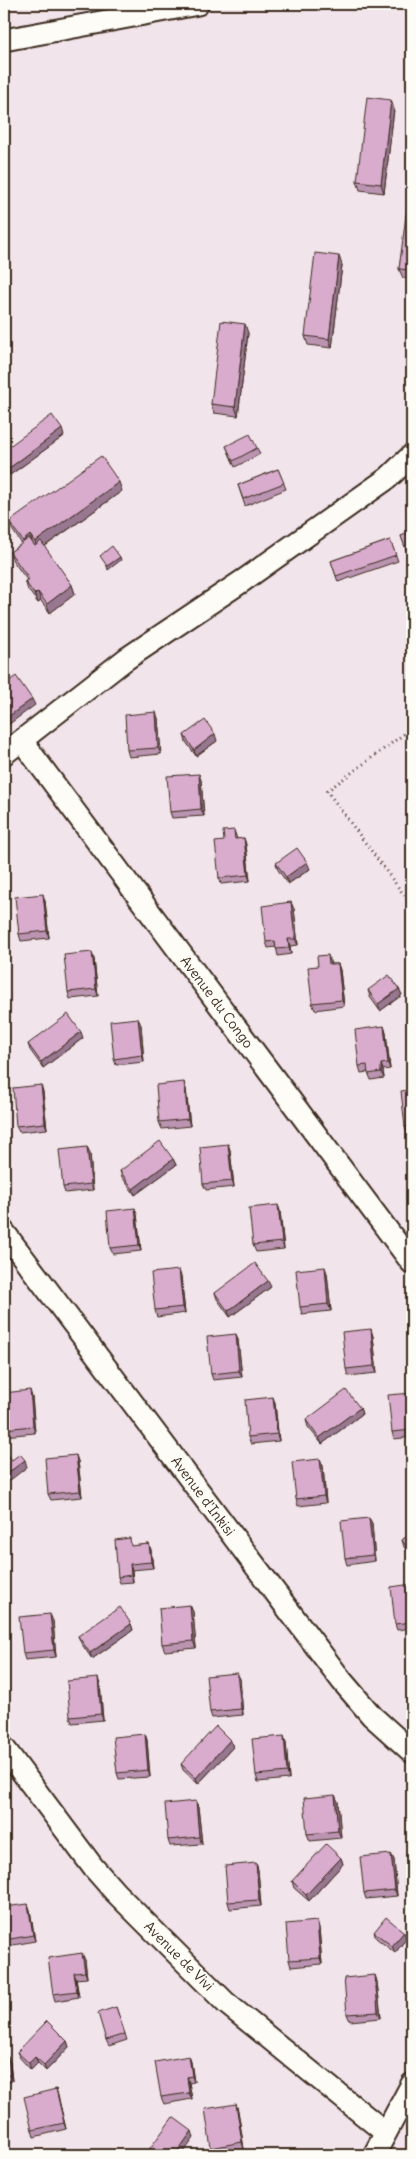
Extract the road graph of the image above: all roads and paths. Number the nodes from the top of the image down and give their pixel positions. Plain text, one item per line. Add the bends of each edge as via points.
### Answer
1 (198, 4) edge
2 (4, 40) edge
3 (412, 455) edge
4 (412, 728) edge
5 (22, 741) junction
6 (4, 754) edge
7 (412, 906) edge
8 (4, 1232) edge
9 (412, 1263) edge
10 (4, 1748) edge
11 (412, 1752) edge
12 (412, 2084) edge
13 (386, 2133) junction
14 (374, 2155) edge

1 - 2 street
3 - 5 street via 380,483 126,659
4 - 7 path via 327,791
5 - 6 street
5 - 9 street, Avenue du Congo
8 - 11 street, Avenue d'Inkisi via 342,1681 372,1716
10 - 13 street, Avenue de Vivi via 93,1867 122,1899 226,2003
12 - 13 street
13 - 14 street

